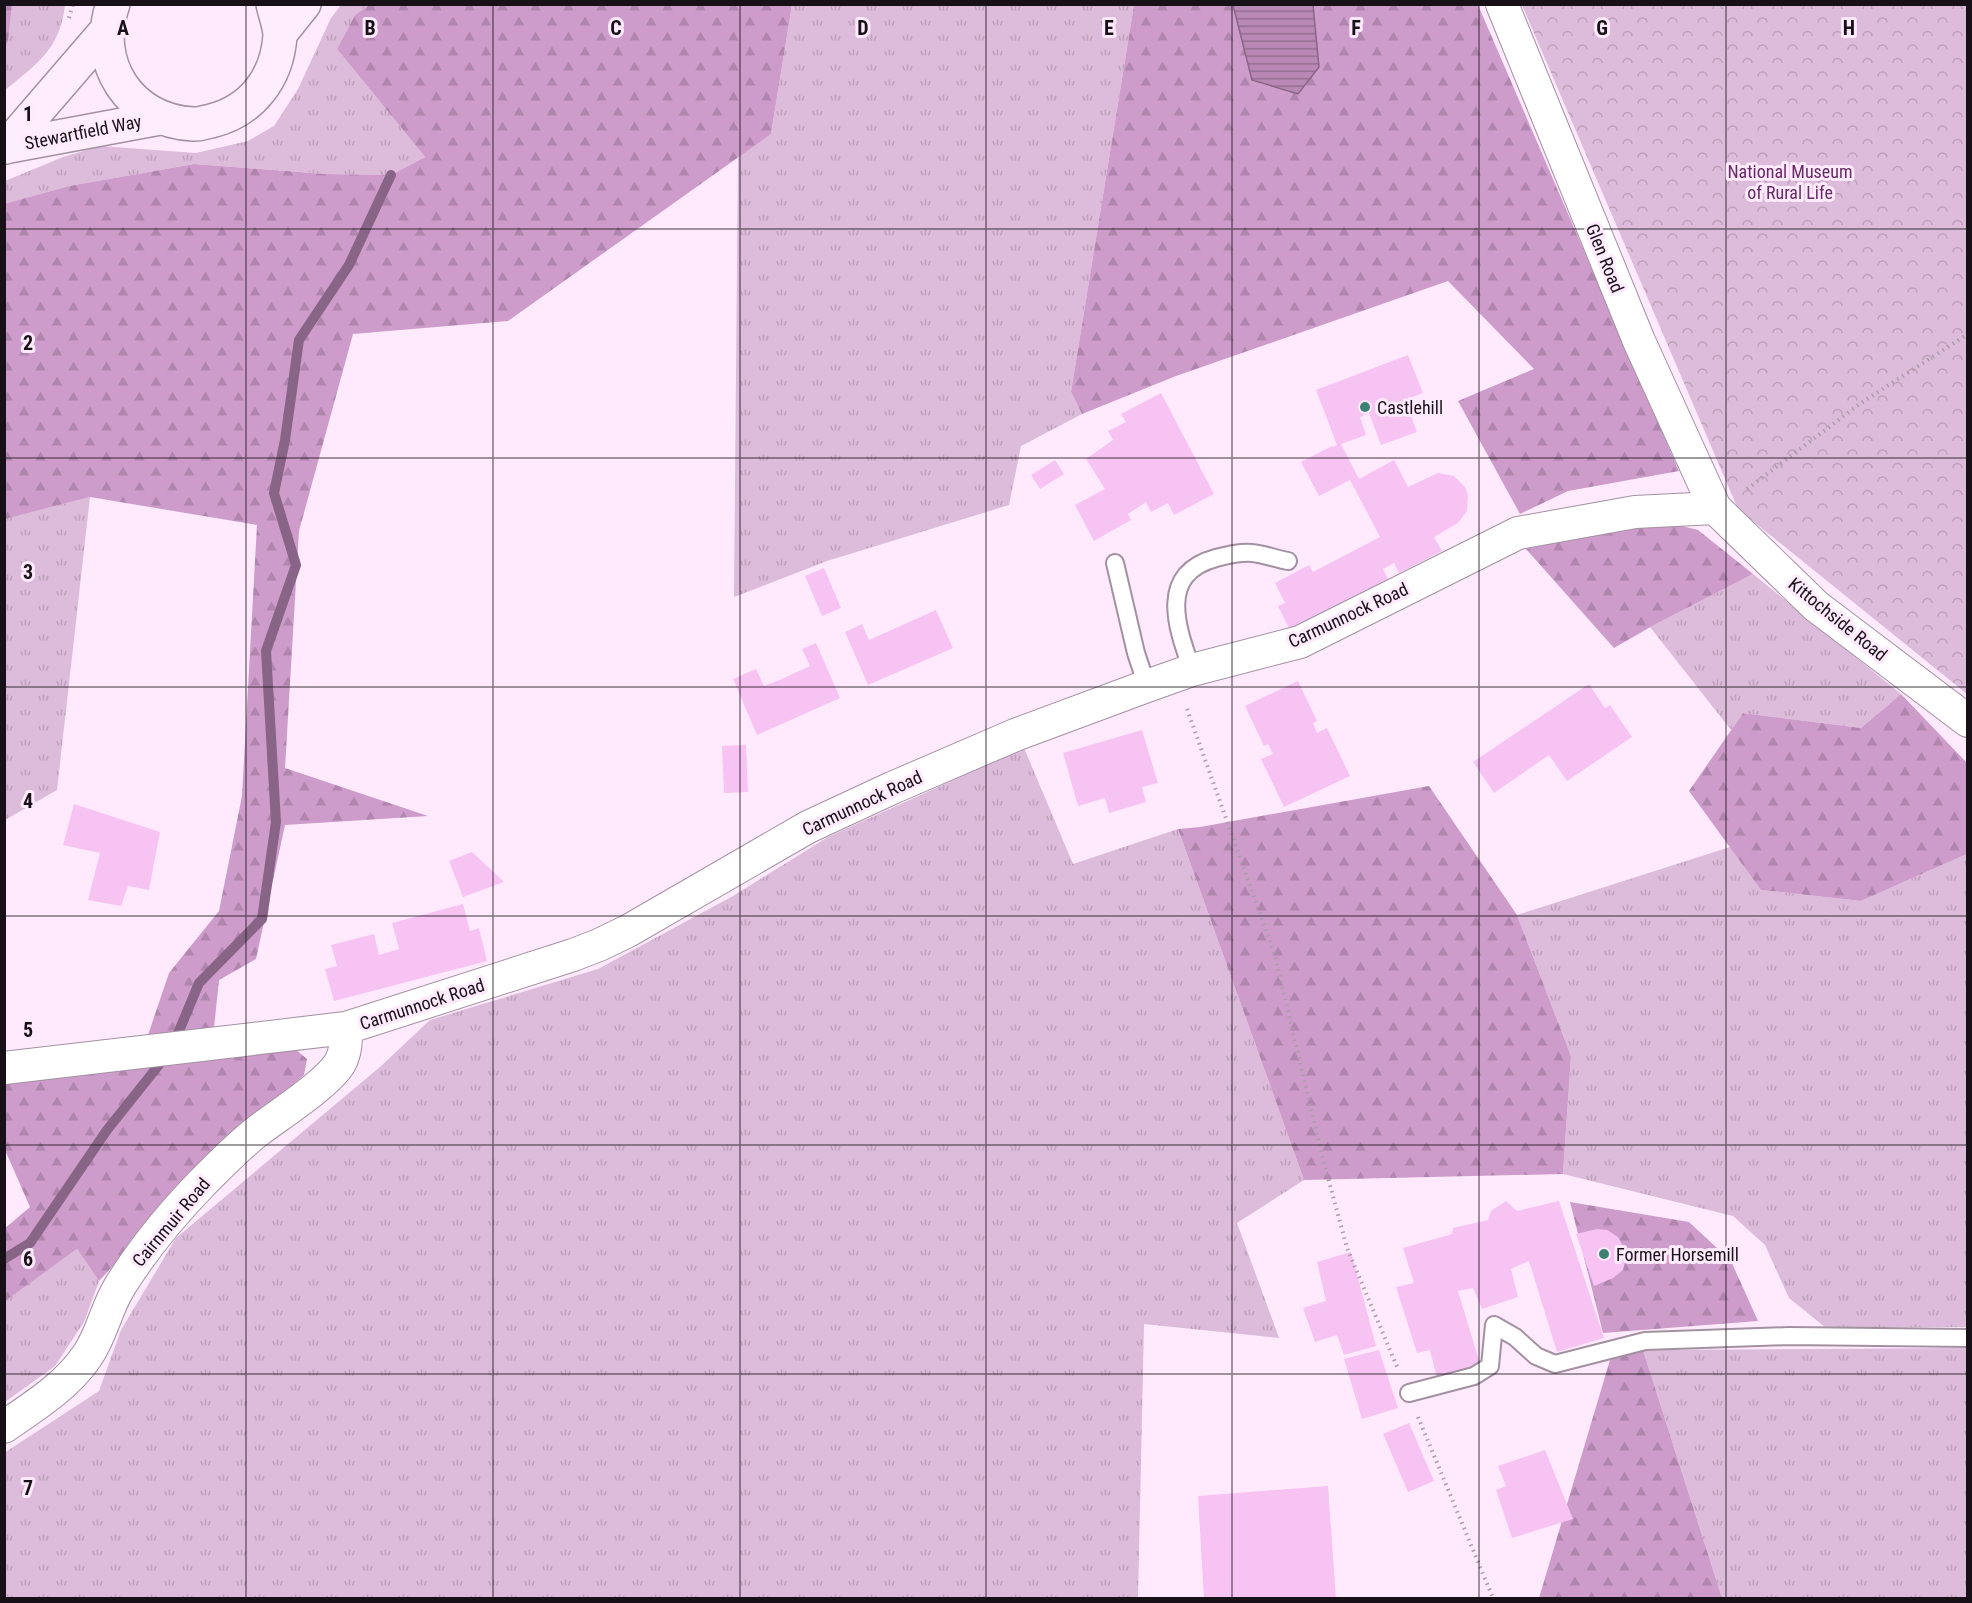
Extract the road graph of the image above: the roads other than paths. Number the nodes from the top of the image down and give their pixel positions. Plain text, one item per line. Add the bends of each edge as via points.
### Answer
1 (304, 4) edge
2 (1502, 4) edge
3 (111, 12) edge
4 (276, 19) edge
5 (160, 118) junction
6 (5, 147) edge
7 (1715, 508) junction
8 (1288, 561) dead end
9 (1115, 563) dead end
10 (1171, 677) junction
11 (1968, 721) edge
12 (346, 1028) junction
13 (4, 1068) edge
14 (1968, 1338) edge
15 (1409, 1394) road end
16 (4, 1428) edge

1 - 4 street
2 - 7 street, Glen Road via 1639,341
3 - 5 street via 111,67 130,98
3 - 6 street, Stewartfield Way
4 - 5 street via 274,68 256,97 228,117 194,125
5 - 6 street, Stewartfield Way
7 - 10 street, Carmunnock Road via 1635,512 1518,533 1300,642
7 - 11 street, Kittochside Road via 1816,606
8 - 10 lane via 1235,553 1196,565 1176,594 1180,637
9 - 10 lane via 1136,653
10 - 12 street, Carmunnock Road via 1015,735 808,826 599,945
12 - 13 street, Carmunnock Road
12 - 16 street, Cairnmuir Road via 344,1056 338,1066 256,1132 202,1183 153,1239 119,1287 83,1362
14 - 15 lane via 1789,1336 1645,1341 1555,1364 1536,1356 1494,1324 1490,1366 1473,1377

